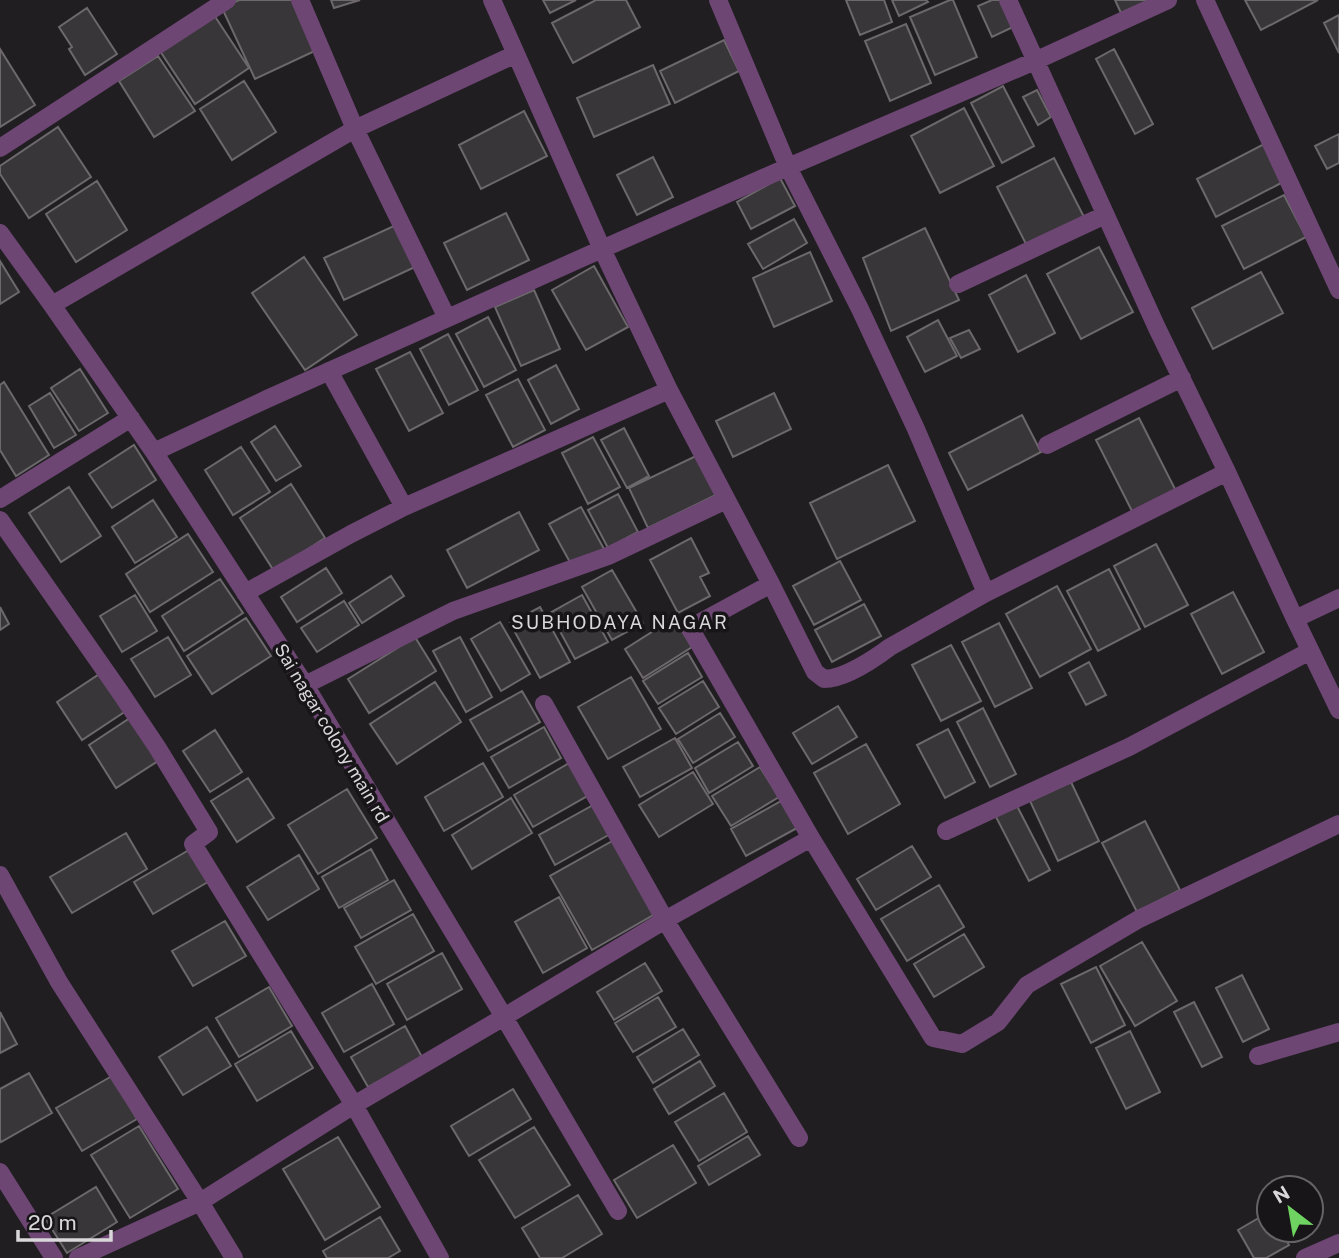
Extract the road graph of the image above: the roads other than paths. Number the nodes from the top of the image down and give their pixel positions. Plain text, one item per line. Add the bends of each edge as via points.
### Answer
1 (227, 0) edge
2 (300, 0) edge
3 (492, 0) edge
4 (718, 0) edge
5 (1008, 0) edge
6 (1168, 0) edge
7 (1205, 0) edge
8 (516, 54) junction
9 (1035, 61) junction
10 (355, 130) junction
11 (0, 148) edge
12 (788, 167) junction
13 (1105, 215) junction
14 (0, 233) edge
15 (602, 249) junction
16 (1333, 262) edge
17 (958, 284) dead end
18 (1339, 290) edge
19 (52, 305) junction
20 (447, 318) junction
21 (329, 371) junction
22 (1182, 379) junction
23 (669, 390) junction
24 (131, 418) junction
25 (1047, 445) dead end
26 (154, 452) junction
27 (1227, 472) junction
28 (0, 499) edge
29 (726, 500) junction
30 (404, 507) junction
31 (0, 520) edge
32 (771, 584) junction
33 (246, 593) junction
34 (986, 593) junction
35 (1339, 598) edge
36 (1295, 619) junction
37 (1310, 651) junction
38 (305, 685) junction
39 (544, 704) dead end
40 (1339, 710) edge
41 (1339, 824) edge
42 (946, 831) dead end
43 (811, 838) junction
44 (0, 875) edge
45 (665, 920) junction
46 (505, 1017) junction
47 (1339, 1032) edge
48 (1258, 1056) dead end
49 (354, 1105) junction
50 (799, 1138) dead end
51 (0, 1172) edge
52 (200, 1202) junction
53 (618, 1211) dead end
54 (1339, 1243) edge
55 (54, 1258) edge
56 (78, 1258) edge
57 (234, 1258) edge
58 (440, 1258) edge
59 (1306, 1258) edge

1 - 11 street
2 - 10 street
3 - 8 street
4 - 12 street
5 - 9 street
6 - 9 street
7 - 16 street
8 - 10 street
8 - 15 street
9 - 12 street
9 - 13 street
10 - 19 street
10 - 20 street
12 - 15 street
12 - 34 street via 916,429
13 - 17 street
13 - 22 street
14 - 19 street, Sai nagar colony main rd
15 - 20 street
15 - 23 street
16 - 18 street
19 - 24 street, Sai nagar colony main rd
20 - 21 street
21 - 26 street
21 - 30 street
22 - 25 street
22 - 27 street
23 - 29 street
23 - 30 street
24 - 26 street, Sai nagar colony main rd
24 - 28 street
26 - 33 street, Sai nagar colony main rd
27 - 34 street
27 - 36 street
29 - 32 street
29 - 38 street via 608,556 453,611
30 - 33 street
31 - 49 street via 157,747 209,832 193,844
32 - 34 street via 815,672 824,679 834,679 878,656
32 - 43 street via 690,628
33 - 38 street, Sai nagar colony main rd
35 - 36 street
36 - 37 street
37 - 40 street
37 - 42 street via 1129,747
38 - 46 street, Sai nagar colony main rd
39 - 45 street
41 - 43 street via 1128,926 1027,985 998,1022 962,1044 933,1038
43 - 45 street
44 - 52 street via 59,982
45 - 46 street
45 - 50 street
46 - 49 street
46 - 53 street, Sai nagar colony main rd
47 - 48 street
49 - 52 street
49 - 58 street
51 - 55 street
52 - 56 street
52 - 57 street
54 - 59 street

